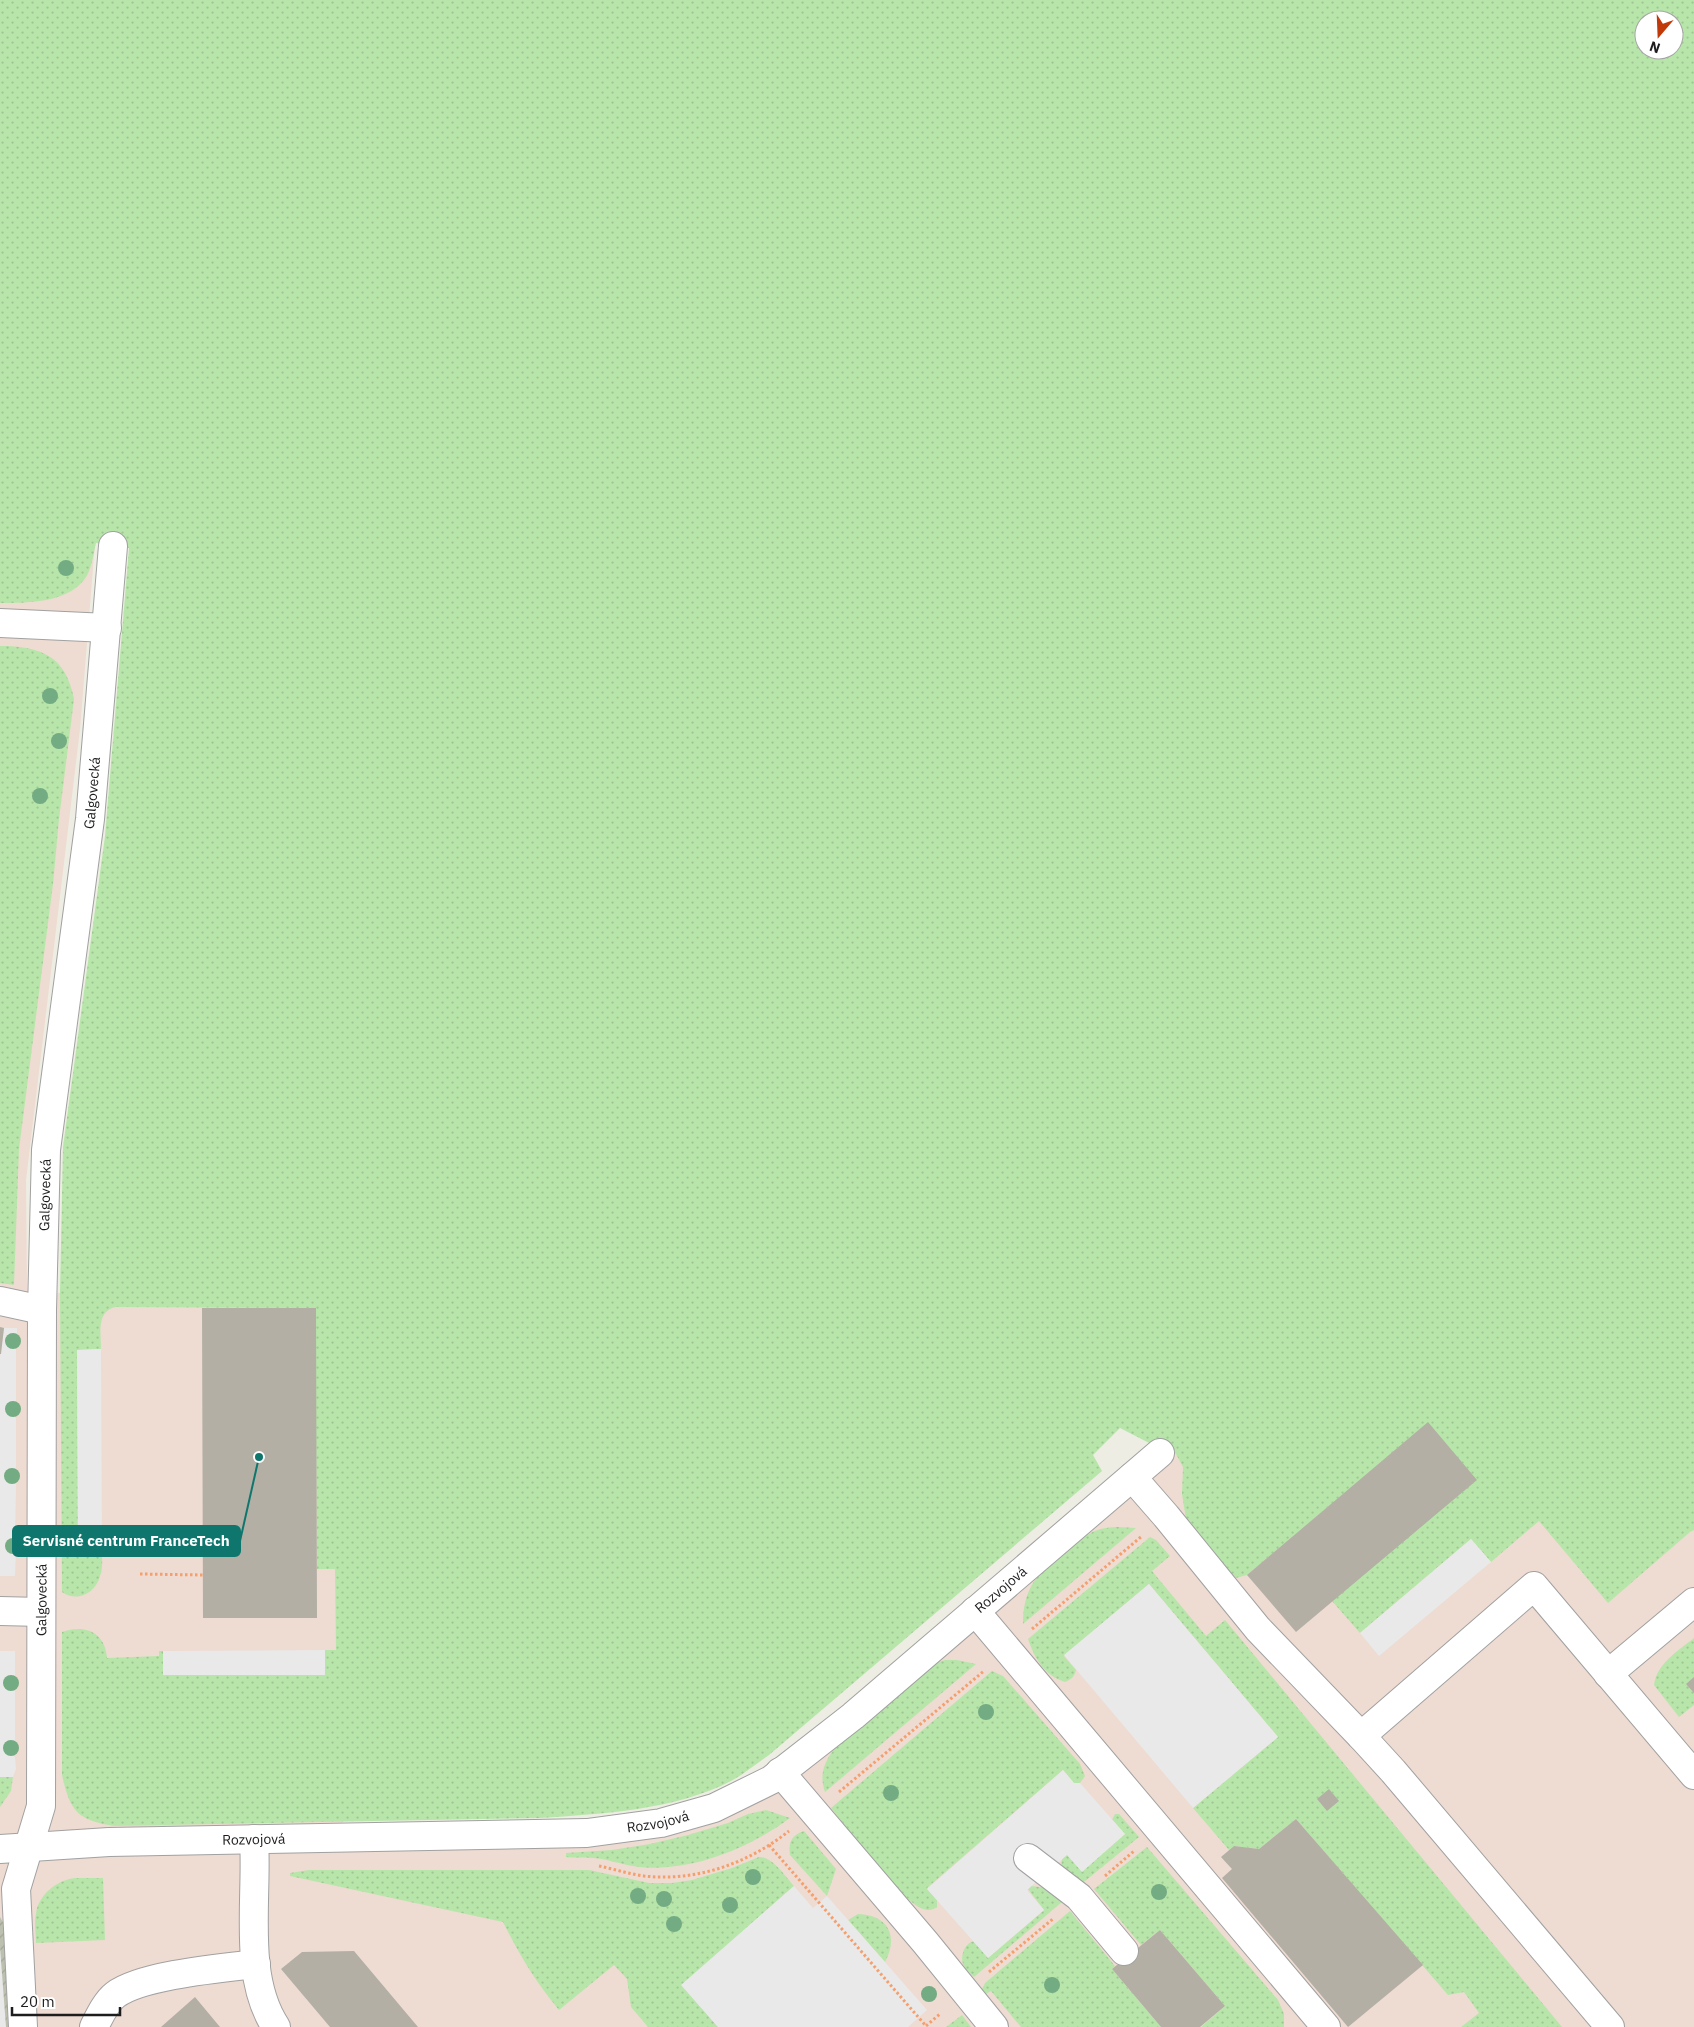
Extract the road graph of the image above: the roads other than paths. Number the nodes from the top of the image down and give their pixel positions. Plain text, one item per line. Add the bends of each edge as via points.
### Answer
1 (113, 546) dead end
2 (0, 623) edge
3 (107, 628) junction
4 (0, 1300) edge
5 (42, 1310) junction
6 (1160, 1453) dead end
7 (1132, 1477) junction
8 (1694, 1602) edge
9 (0, 1611) edge
10 (975, 1611) junction
11 (41, 1612) junction
12 (1608, 1674) junction
13 (1361, 1736) junction
14 (780, 1772) junction
15 (1694, 1775) edge
16 (254, 1840) junction
17 (28, 1847) junction
18 (0, 1849) edge
19 (1028, 1858) dead end
20 (1124, 1951) dead end
21 (256, 1964) junction
22 (1321, 2025) edge
23 (23, 2027) edge
24 (94, 2027) edge
25 (276, 2027) edge
26 (994, 2027) edge
27 (1610, 2027) edge

1 - 3 street, Galgovecká
2 - 3 street
3 - 5 street, Galgovecká via 90,819 46,1150
4 - 5 street
5 - 11 street, Galgovecká
6 - 7 street, Rozvojová
7 - 10 street, Rozvojová
7 - 13 street via 1258,1630
8 - 12 street
9 - 11 street
10 - 14 street, Rozvojová via 853,1716
10 - 22 street
11 - 17 street, Galgovecká via 41,1806
12 - 13 street via 1534,1586
12 - 15 street
13 - 27 street
14 - 16 street, Rozvojová via 771,1780 714,1808 661,1823 587,1834
14 - 26 street via 926,1942
16 - 17 street, Rozvojová
16 - 21 street
17 - 18 street, Rozvojová
17 - 23 street via 16,1889
19 - 20 street via 1079,1897
21 - 24 street via 212,1969 129,1986 112,1996
21 - 25 street via 260,1992

